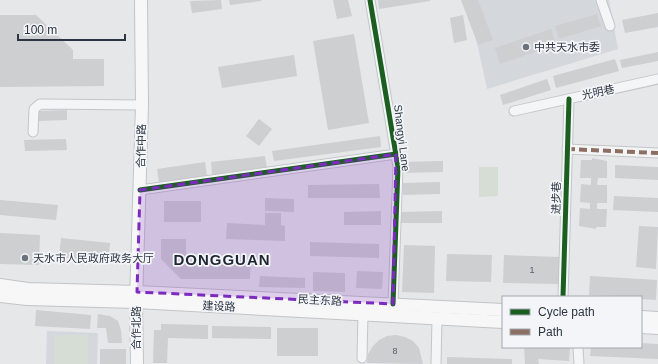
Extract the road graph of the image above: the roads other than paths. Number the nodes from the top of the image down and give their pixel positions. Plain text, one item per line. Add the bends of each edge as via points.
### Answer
1 (141, 0) edge
2 (370, 0) edge
3 (601, 0) edge
4 (610, 26) dead end
5 (658, 79) edge
6 (569, 99) junction
7 (142, 105) junction
8 (514, 111) dead end
9 (33, 132) dead end
10 (567, 149) junction
11 (658, 153) edge
12 (396, 154) junction
13 (140, 190) junction
14 (0, 285) edge
15 (0, 296) edge
16 (137, 296) junction
17 (563, 296) edge
18 (393, 304) junction
19 (502, 310) edge
20 (363, 314) junction
21 (642, 317) edge
22 (658, 318) edge
23 (437, 319) junction
24 (502, 322) edge
25 (642, 327) edge
26 (658, 328) edge
27 (578, 348) edge
28 (362, 358) dead end
29 (137, 364) edge
30 (436, 364) edge
31 (579, 364) edge

1 - 7 main road, 合作中路
2 - 12 street, Shangyi Lane
3 - 4 street
5 - 6 street, 光明巷
6 - 8 street, 光明巷
6 - 10 street, 进步巷
7 - 9 street via 40,104 34,109
7 - 13 main road, 合作中路
10 - 11 street
10 - 17 street, 进步巷
12 - 13 street
12 - 18 street, Shangyi Lane via 398,167
13 - 16 main road, 合作中路
14 - 16 main road, 建设路
15 - 16 main road, 建设路 via 27,299
16 - 18 main road, 民主东路
16 - 20 main road, 建设路
16 - 29 main road, 合作北路
18 - 19 main road, 民主东路
20 - 23 main road, 建设路
20 - 28 street
21 - 22 main road
23 - 24 main road
23 - 30 street
25 - 26 main road
27 - 31 street

